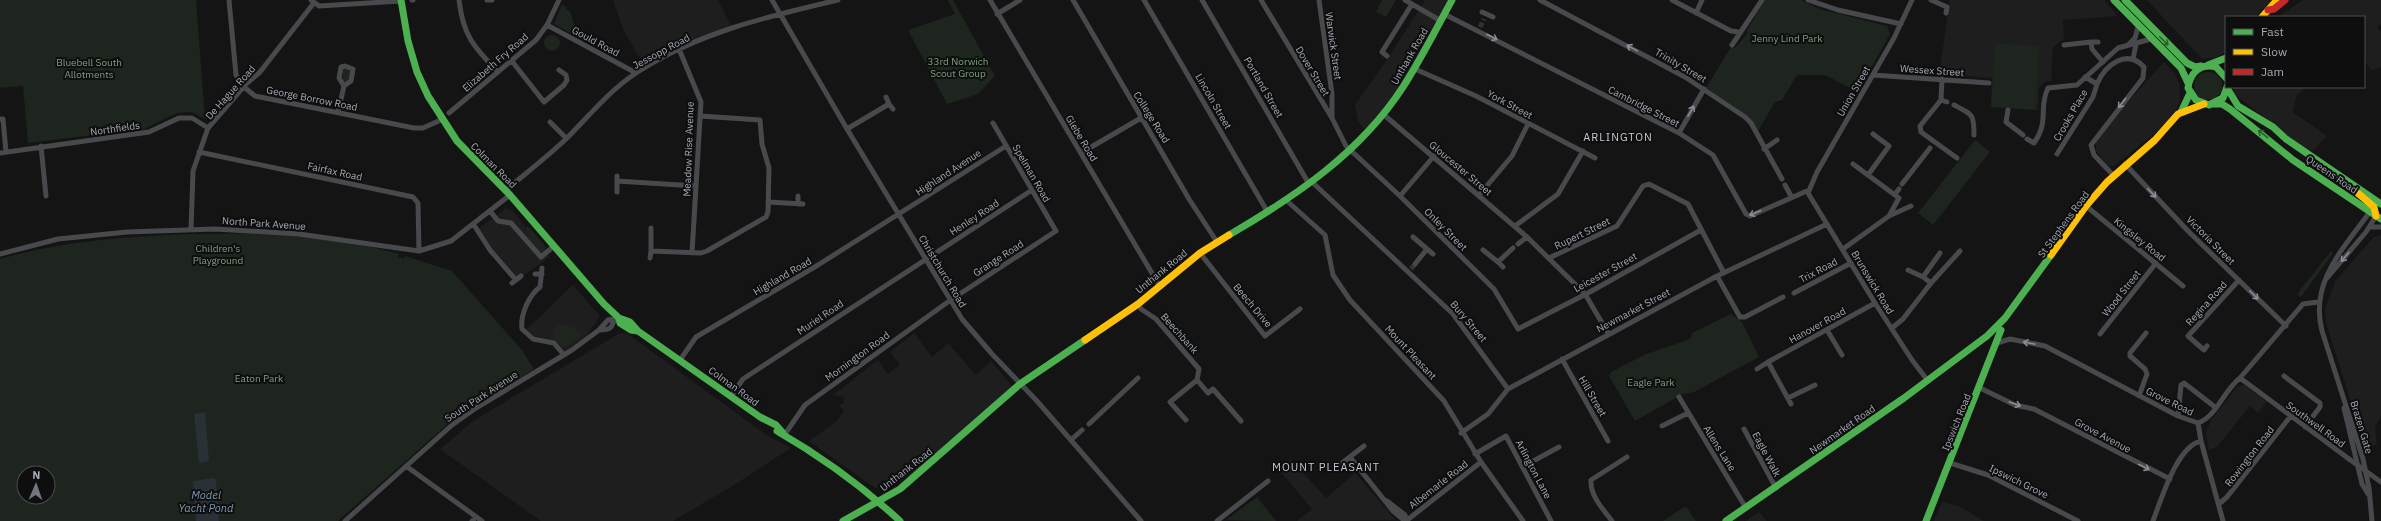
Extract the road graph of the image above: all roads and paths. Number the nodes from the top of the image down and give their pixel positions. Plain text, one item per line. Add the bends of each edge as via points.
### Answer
1 (229, 0) edge
2 (401, 0) edge
3 (459, 0) edge
4 (487, 0) edge
5 (492, 0) edge
6 (559, 0) edge
7 (772, 0) edge
8 (838, 0) edge
9 (990, 0) edge
10 (1020, 0) edge
11 (1073, 0) edge
12 (1144, 0) edge
13 (1202, 0) edge
14 (1261, 0) edge
15 (1319, 0) edge
16 (1405, 0) edge
17 (1452, 0) edge
18 (1540, 0) edge
19 (1672, 0) edge
20 (1702, 0) edge
21 (1762, 0) edge
22 (1808, 0) edge
23 (1912, 0) edge
24 (1931, 0) edge
25 (2114, 0) edge
26 (2125, 0) edge
27 (2277, 0) edge
28 (2285, 0) edge
29 (312, 2) edge
30 (1412, 4) junction
31 (2268, 10) junction
32 (1696, 13) junction
33 (1946, 13) dead end
34 (997, 14) junction
35 (1444, 14) junction
36 (779, 15) junction
37 (1484, 15) dead end
38 (2263, 16) edge
39 (1493, 17) dead end
40 (1441, 21) junction
41 (1901, 24) junction
42 (547, 25) junction
43 (2138, 26) junction
44 (1739, 32) junction
45 (2150, 38) junction
46 (2091, 42) junction
47 (2098, 42) dead end
48 (2136, 44) junction
49 (1732, 45) dead end
50 (2064, 45) dead end
51 (2128, 45) junction
52 (679, 49) junction
53 (1387, 56) dead end
54 (2225, 58) edge
55 (2133, 59) junction
56 (511, 60) junction
57 (2103, 62) junction
58 (2205, 66) junction
59 (1415, 69) junction
60 (559, 70) dead end
61 (497, 71) junction
62 (636, 73) junction
63 (1873, 75) junction
64 (2225, 75) edge
65 (2085, 77) junction
66 (1942, 79) junction
67 (1989, 83) dead end
68 (2188, 83) junction
69 (2097, 84) junction
70 (344, 86) dead end
71 (244, 87) junction
72 (2227, 88) edge
73 (2227, 88) edge
74 (1704, 89) junction
75 (2190, 93) junction
76 (886, 97) dead end
77 (1941, 100) junction
78 (1947, 102) dead end
79 (889, 104) junction
80 (2204, 104) junction
81 (2214, 104) junction
82 (1954, 105) dead end
83 (893, 109) dead end
84 (2008, 110) dead end
85 (338, 112) junction
86 (2181, 112) junction
87 (449, 113) dead end
88 (1383, 114) junction
89 (700, 116) junction
90 (1141, 118) junction
91 (1332, 118) junction
92 (0, 119) edge
93 (443, 119) junction
94 (550, 122) dead end
95 (993, 123) dead end
96 (1528, 124) junction
97 (208, 128) junction
98 (847, 129) junction
99 (1679, 133) junction
100 (1873, 134) dead end
101 (1974, 135) dead end
102 (566, 138) junction
103 (2286, 139) junction
104 (1777, 140) dead end
105 (41, 146) junction
106 (1006, 146) junction
107 (2279, 147) junction
108 (1930, 148) dead end
109 (1764, 149) junction
110 (1350, 150) junction
111 (1583, 151) junction
112 (3, 152) edge
113 (199, 152) junction
114 (1081, 153) junction
115 (2057, 154) dead end
116 (1434, 156) junction
117 (1595, 158) dead end
118 (1957, 158) dead end
119 (1853, 164) dead end
120 (2125, 164) junction
121 (1868, 175) junction
122 (2114, 176) junction
123 (1782, 179) dead end
124 (1310, 183) junction
125 (1784, 185) dead end
126 (696, 186) junction
127 (1032, 190) junction
128 (1808, 190) junction
129 (508, 192) junction
130 (616, 192) dead end
131 (1895, 194) junction
132 (1479, 195) junction
133 (46, 196) dead end
134 (798, 196) dead end
135 (1400, 196) junction
136 (1791, 196) junction
137 (1287, 201) junction
138 (768, 202) junction
139 (1911, 206) dead end
140 (2086, 206) junction
141 (2378, 209) edge
142 (490, 211) junction
143 (1268, 211) junction
144 (899, 214) junction
145 (1889, 216) junction
146 (1827, 224) junction
147 (474, 225) junction
148 (1515, 226) junction
149 (2370, 227) junction
150 (2381, 227) edge
151 (651, 228) dead end
152 (191, 230) junction
153 (1701, 230) junction
154 (1056, 231) joint
155 (1413, 237) dead end
156 (1527, 237) junction
157 (1216, 242) junction
158 (1518, 244) dead end
159 (554, 246) junction
160 (1513, 248) dead end
161 (1427, 249) junction
162 (1843, 249) junction
163 (1483, 250) dead end
164 (419, 251) junction
165 (651, 251) junction
166 (1960, 251) dead end
167 (692, 253) junction
168 (1200, 253) junction
169 (1940, 253) dead end
170 (0, 254) edge
171 (1433, 254) dead end
172 (650, 258) dead end
173 (925, 258) junction
174 (1549, 258) junction
175 (1498, 262) junction
176 (1851, 263) junction
177 (2156, 263) junction
178 (1415, 264) tunnel mouth
179 (1503, 267) dead end
180 (542, 268) dead end
181 (1908, 270) dead end
182 (1724, 273) junction
183 (535, 274) dead end
184 (542, 274) junction
185 (521, 276) dead end
186 (1717, 276) junction
187 (1923, 277) junction
188 (2238, 280) junction
189 (2324, 281) junction
190 (1931, 283) junction
191 (1159, 284) junction
192 (2183, 286) dead end
193 (1584, 294) junction
194 (1794, 294) dead end
195 (1783, 296) dead end
196 (950, 301) junction
197 (2017, 301) junction
198 (2318, 302) junction
199 (1138, 304) junction
200 (1875, 304) junction
201 (1300, 309) dead end
202 (2003, 314) junction
203 (617, 318) junction
204 (2286, 326) junction
205 (2001, 327) junction
206 (1892, 328) junction
207 (1518, 329) joint
208 (1827, 330) junction
209 (2146, 333) dead end
210 (1608, 334) junction
211 (1985, 334) junction
212 (2100, 334) dead end
213 (1997, 342) junction
214 (2207, 346) dead end
215 (564, 355) junction
216 (1842, 355) dead end
217 (1562, 359) junction
218 (680, 360) junction
219 (1768, 362) junction
220 (1757, 369) dead end
221 (2284, 376) dead end
222 (1138, 378) dead end
223 (2240, 378) junction
224 (1197, 380) junction
225 (1928, 381) junction
226 (1020, 384) junction
227 (1815, 384) dead end
228 (1980, 388) junction
229 (1508, 389) junction
230 (731, 396) junction
231 (2139, 396) junction
232 (1679, 397) dead end
233 (1788, 398) junction
234 (1791, 404) dead end
235 (2215, 407) junction
236 (1688, 413) junction
237 (2178, 416) junction
238 (2290, 417) junction
239 (1186, 420) dead end
240 (1241, 421) dead end
241 (2198, 423) junction
242 (1089, 424) dead end
243 (1662, 426) dead end
244 (2305, 427) junction
245 (1744, 429) dead end
246 (1082, 430) dead end
247 (1462, 433) junction
248 (784, 434) junction
249 (1071, 440) junction
250 (1608, 441) dead end
251 (2201, 441) junction
252 (1364, 446) dead end
253 (1559, 447) dead end
254 (1475, 454) junction
255 (1350, 457) junction
256 (1627, 457) dead end
257 (1481, 462) junction
258 (1950, 463) junction
259 (1342, 464) dead end
260 (406, 466) junction
261 (1524, 466) junction
262 (2170, 479) junction
263 (1268, 482) dead end
264 (2381, 482) edge
265 (1776, 488) junction
266 (880, 502) junction
267 (2219, 504) junction
268 (1746, 508) junction
269 (476, 517) junction
270 (345, 521) edge
271 (472, 521) edge
272 (482, 521) edge
273 (843, 521) edge
274 (900, 521) edge
275 (1141, 521) edge
276 (1217, 521) edge
277 (1406, 521) edge
278 (1522, 521) edge
279 (1551, 521) edge
280 (1612, 521) edge
281 (1726, 521) edge
282 (1926, 521) edge
283 (2078, 521) edge
284 (2153, 521) edge
285 (2223, 521) edge
286 (2372, 521) edge

1 - 71 street via 235,71
2 - 29 street via 323,6
2 - 93 main road, Colman Road via 406,34 417,72
3 - 61 street via 466,35
4 - 5 street
6 - 42 street, Elizabeth Fry Road
7 - 36 street, Christchurch Road
8 - 36 street, Jessopp Road
9 - 34 street, Glebe Road
10 - 34 street
11 - 90 street, College Road
12 - 143 street, Lincoln Street
13 - 124 street, Portland Street
14 - 91 street, Dover Street
15 - 91 street, Warwick Street via 1332,94
16 - 30 street
17 - 35 main road, Unthank Road
74 -> 18 street, Trinity Street via 1618,40
19 - 32 street
20 - 32 street
21 - 44 street
22 - 41 street via 1838,10
23 - 41 street, Union Street
24 - 33 street via 1947,7
25 - 43 main road
26 -> 58 main road via 2187,63 2195,67
27 - 31 main road
28 - 31 main road via 2274,9
29 - 71 street, De Hague Road via 260,72
30 - 40 street
30 - 53 street via 1382,52
31 - 38 main road
32 - 44 street via 1731,31
34 - 114 street, Glebe Road
35 - 40 main road, Unthank Road
35 -> 99 street, Cambridge Street via 1479,28
36 - 52 street, Jessopp Road via 716,34
36 - 98 street, Christchurch Road
37 - 39 street
40 - 59 main road, Unthank Road
41 - 63 street, Union Street
42 - 56 street, Elizabeth Fry Road via 536,40
42 - 62 street, Gould Road
43 - 45 main road
43 - 51 street via 2135,38
44 - 49 street
45 - 48 street
45 - 68 main road via 2185,73
46 - 47 street
46 - 50 street
46 - 57 street via 2092,49
48 - 51 street
48 - 55 street
51 - 57 street via 2118,48
52 - 62 street, Jessopp Road
52 - 89 street, Meadow Rise Avenue via 701,102
54 - 58 main road
55 - 69 street, Crooks Place via 2114,61
55 -> 122 street via 2144,66 2143,78 2092,145 2094,155
56 - 60 street via 544,102 567,80 566,75
56 - 61 street, Elizabeth Fry Road
57 - 65 street
58 - 64 main road via 2218,68
58 - 68 main road via 2192,73
59 - 88 main road, Unthank Road
59 - 96 street, York Street via 1476,96
61 - 87 street, Elizabeth Fry Road
62 - 102 street, Jessopp Road via 588,114
63 - 66 street, Wessex Street
63 - 128 street, Union Street
65 - 69 street, Crooks Place
65 - 84 street via 2077,85 2048,88 2045,94 2043,127 2034,143 2006,122
66 - 67 street, Wessex Street
66 - 77 street
68 - 75 main road
69 - 115 street, Crooks Place via 2093,97
70 - 85 street
71 - 85 street, George Borrow Road via 260,97
71 - 97 street, De Hague Road
72 - 81 main road via 2223,98
73 - 103 main road, Queens Road via 2238,106 2273,127
99 -> 74 street
74 - 109 street, Trinity Street via 1745,117 1751,123
75 - 80 main road via 2198,102
75 - 86 main road, St Stephens Road
76 - 79 street
77 - 78 street
77 - 118 street via 1920,126 1921,132
79 - 83 street
79 - 98 street
80 - 81 main road, St Stephens Road
80 - 86 main road, St Stephens Road
107 -> 81 main road, Queens Road via 2230,108
82 - 101 street via 1972,116 1975,121
85 - 93 street, George Borrow Road via 414,128 423,128
86 - 120 main road, St Stephens Road via 2154,140
88 - 110 main road, Unthank Road
88 - 116 street, Gloucester Street
89 - 126 street, Meadow Rise Avenue
89 - 138 street via 760,120 762,144 769,168
90 - 114 street
90 - 157 street, College Road
91 - 110 street, Dover Street
92 - 112 street, Northfields via 3,119
93 - 129 main road, Colman Road via 457,141
94 - 102 street
95 - 106 street, Spelman Road
96 - 111 street, York Street
96 - 132 street via 1512,156
97 - 105 street, Northfields via 192,118 179,118 149,132
97 - 113 street, De Hague Road
98 - 144 street, Christchurch Road
136 -> 99 street, Cambridge Street via 1750,216 1746,214 1713,155
100 - 121 street via 1889,146
102 - 129 street, Jessopp Road
103 - 107 main road
103 - 141 main road, Queens Road via 2341,177
104 - 109 street
105 - 112 street, Northfields
105 - 133 street
106 - 127 street, Spelman Road
106 - 144 street, Highland Avenue
107 - 141 main road, Queens Road via 2293,160
108 - 131 street
109 - 123 street, Trinity Street
110 - 124 main road, Unthank Road
110 - 135 street, Onley Street
111 - 117 street, York Street
111 - 148 street via 1558,194
113 - 152 street, De Hague Road via 191,182
113 - 164 street, Fairfax Road via 413,197 418,203
114 - 191 street, Glebe Road
116 - 132 street, Gloucester Street
116 - 135 street
119 - 121 street
120 - 122 main road, St Stephens Road
120 -> 188 street, Victoria Street
121 - 131 street
122 - 140 main road, St Stephens Road
124 - 137 main road, Unthank Road
124 - 229 street, Bury Street via 1453,314
125 - 136 street
126 - 130 street via 617,179
126 - 167 street, Meadow Rise Avenue
127 - 154 street, Spelman Road
127 - 173 street, Henley Road
128 - 136 street, Cambridge Street
128 - 146 street, Brunswick Road via 1809,196
129 - 142 street, North Park Avenue
129 - 159 main road, Colman Road
131 - 145 street via 1899,198
132 - 148 street, Gloucester Street
134 - 138 street via 800,204
135 - 207 street, Onley Street via 1494,289
137 - 143 main road, Unthank Road
137 - 247 street, Mount Pleasant via 1325,235 1333,274 1339,286 1444,401
138 - 167 street via 766,217 707,251
139 - 145 street
140 - 177 street, Kingsley Road
140 - 197 main road, St Stephens Road via 2046,265
141 - 149 street, Brazen Gate
141 - 189 street, Brazen Gate via 2332,265
142 - 147 street, North Park Avenue
142 - 159 street via 498,221 511,223 542,259
143 - 157 main road, Unthank Road
144 - 173 street, Christchurch Road
144 - 218 street, Highland Road via 696,337
145 - 162 street
146 - 162 street, Brunswick Road
146 - 182 street, Newmarket Street
147 - 164 street, North Park Avenue via 451,242
147 - 185 street via 514,282
148 - 156 street, Gloucester Street
149 - 150 street
149 -> 189 street, Brazen Gate
151 - 165 street
152 - 164 street, North Park Avenue via 299,234
152 - 170 street, North Park Avenue via 127,232 58,239
153 - 174 street, Rupert Street via 1688,204 1649,184 1643,186 1617,226
153 - 182 street
153 - 193 street, Leicester Street
154 - 196 street, Grange Road
155 - 161 street
156 - 158 street
156 - 174 street, Gloucester Street
157 - 168 main road, Unthank Road
159 - 203 main road, Colman Road
160 - 175 street
161 - 171 street
161 - 178 street
162 - 176 street, Brunswick Road
163 - 175 street
165 - 167 street
165 - 172 street
166 - 190 street
168 - 191 main road, Unthank Road
168 - 201 street, Beech Drive via 1265,336
169 - 187 street
173 - 196 street, Christchurch Road
173 - 230 street, Muriel Road via 743,379
174 - 193 street, Gloucester Street
175 - 179 street
176 - 194 street, Trix Road
176 - 200 street, Brunswick Road
177 - 192 street, Kingsley Road
177 - 212 street, Wood Street
180 - 184 street
181 - 187 street
182 - 186 street, Newmarket Street
183 - 184 street
184 - 215 street via 540,287 533,293 522,318 522,329 533,339 554,343
186 - 195 street via 1740,317 1745,317
186 - 210 street, Newmarket Street
187 - 190 street
188 -> 204 street, Victoria Street
188 - 214 street, Regina Road via 2188,336 2204,350
189 - 198 street, Brazen Gate
190 - 206 street via 1903,319
191 - 199 main road, Unthank Road
193 - 207 street, Leicester Street
193 - 210 street, Gloucester Street
196 - 226 street, Christchurch Road via 992,354
196 - 248 street, Mornington Road via 805,405
197 - 202 main road, St Stephens Road
197 - 205 main road, St Stephens Road via 2007,326
198 - 204 street, Grove Road via 2304,304
198 - 286 street, Brazen Gate via 2319,318 2363,459
199 - 224 street, Beechbank via 1156,319 1199,369
199 - 226 main road, Unthank Road
200 - 206 street, Brunswick Road
200 - 208 street, Hanover Road
202 - 205 main road
202 - 211 main road, St Stephens Road
203 - 215 street, South Park Avenue via 609,328 599,330
203 - 218 main road, Colman Road via 635,325 638,331
204 - 223 street, Grove Road
205 - 211 main road, St Stephens Road
205 - 213 main road, Ipswich Road
206 - 225 street, Brunswick Road
208 - 216 street
208 - 219 street, Hanover Road
209 - 231 street via 2130,353 2147,374
210 - 217 street, Newmarket Street
211 - 225 main road, Newmarket Road
213 - 228 main road, Ipswich Road
231 -> 213 street, Grove Road via 2045,346 2010,339
215 - 260 street, South Park Avenue via 465,415
217 - 229 street, Newmarket Street
217 - 250 street, Hill Street
218 - 230 main road, Colman Road
219 - 220 street, Hanover Road
219 - 233 street
221 - 244 street via 2320,403 2320,407
222 - 242 street
223 - 235 street, Grove Road
223 - 238 street, Southwell Road
224 - 239 street via 1170,402
224 - 240 street via 1208,393 1213,389
225 - 265 main road, Newmarket Road
226 - 249 street, Christchurch Road
226 - 266 main road, Unthank Road via 900,489
227 - 233 street
228 - 258 main road, Ipswich Road
228 -> 262 street, Grove Avenue via 2015,405 2034,409
229 - 247 street, Newmarket Street via 1488,414
230 - 248 main road, Colman Road via 773,423
231 - 237 street, Grove Road
232 - 236 street, Allens Lane
233 - 234 street
235 - 237 street via 2184,383 2181,385
235 - 241 street, Grove Road via 2206,419
236 - 243 street
236 - 268 street, Allens Lane
237 - 241 street, Grove Road
238 - 244 street, Southwell Road
238 - 267 street, Rowington Road
241 - 251 street
244 - 264 street, Southwell Road, bridge
245 - 265 street, Eagle Walk
246 - 249 street
247 - 254 street, Mount Pleasant
248 - 266 main road, Colman Road
249 - 275 street, Christchurch Road
251 - 262 street via 2189,446
251 - 267 street
252 - 255 street
253 - 261 street
254 - 257 street, Mount Pleasant
254 - 261 street, Arlington Lane via 1506,436
255 - 259 street
255 - 277 street via 1393,512
256 - 280 street via 1591,480 1590,486 1596,499
257 - 277 street, Albemarle Road
257 - 278 street, Mount Pleasant
258 - 282 main road, Ipswich Road
258 - 283 street, Ipswich Grove via 1988,475
260 - 269 street
260 - 270 street, South Park Avenue
261 - 279 street, Arlington Lane
262 - 284 street
263 - 276 street
265 - 268 main road, Newmarket Road
266 - 273 main road, Unthank Road
266 - 274 main road, Colman Road
267 - 285 street
268 - 281 main road, Newmarket Road
269 - 271 street
269 - 272 street

